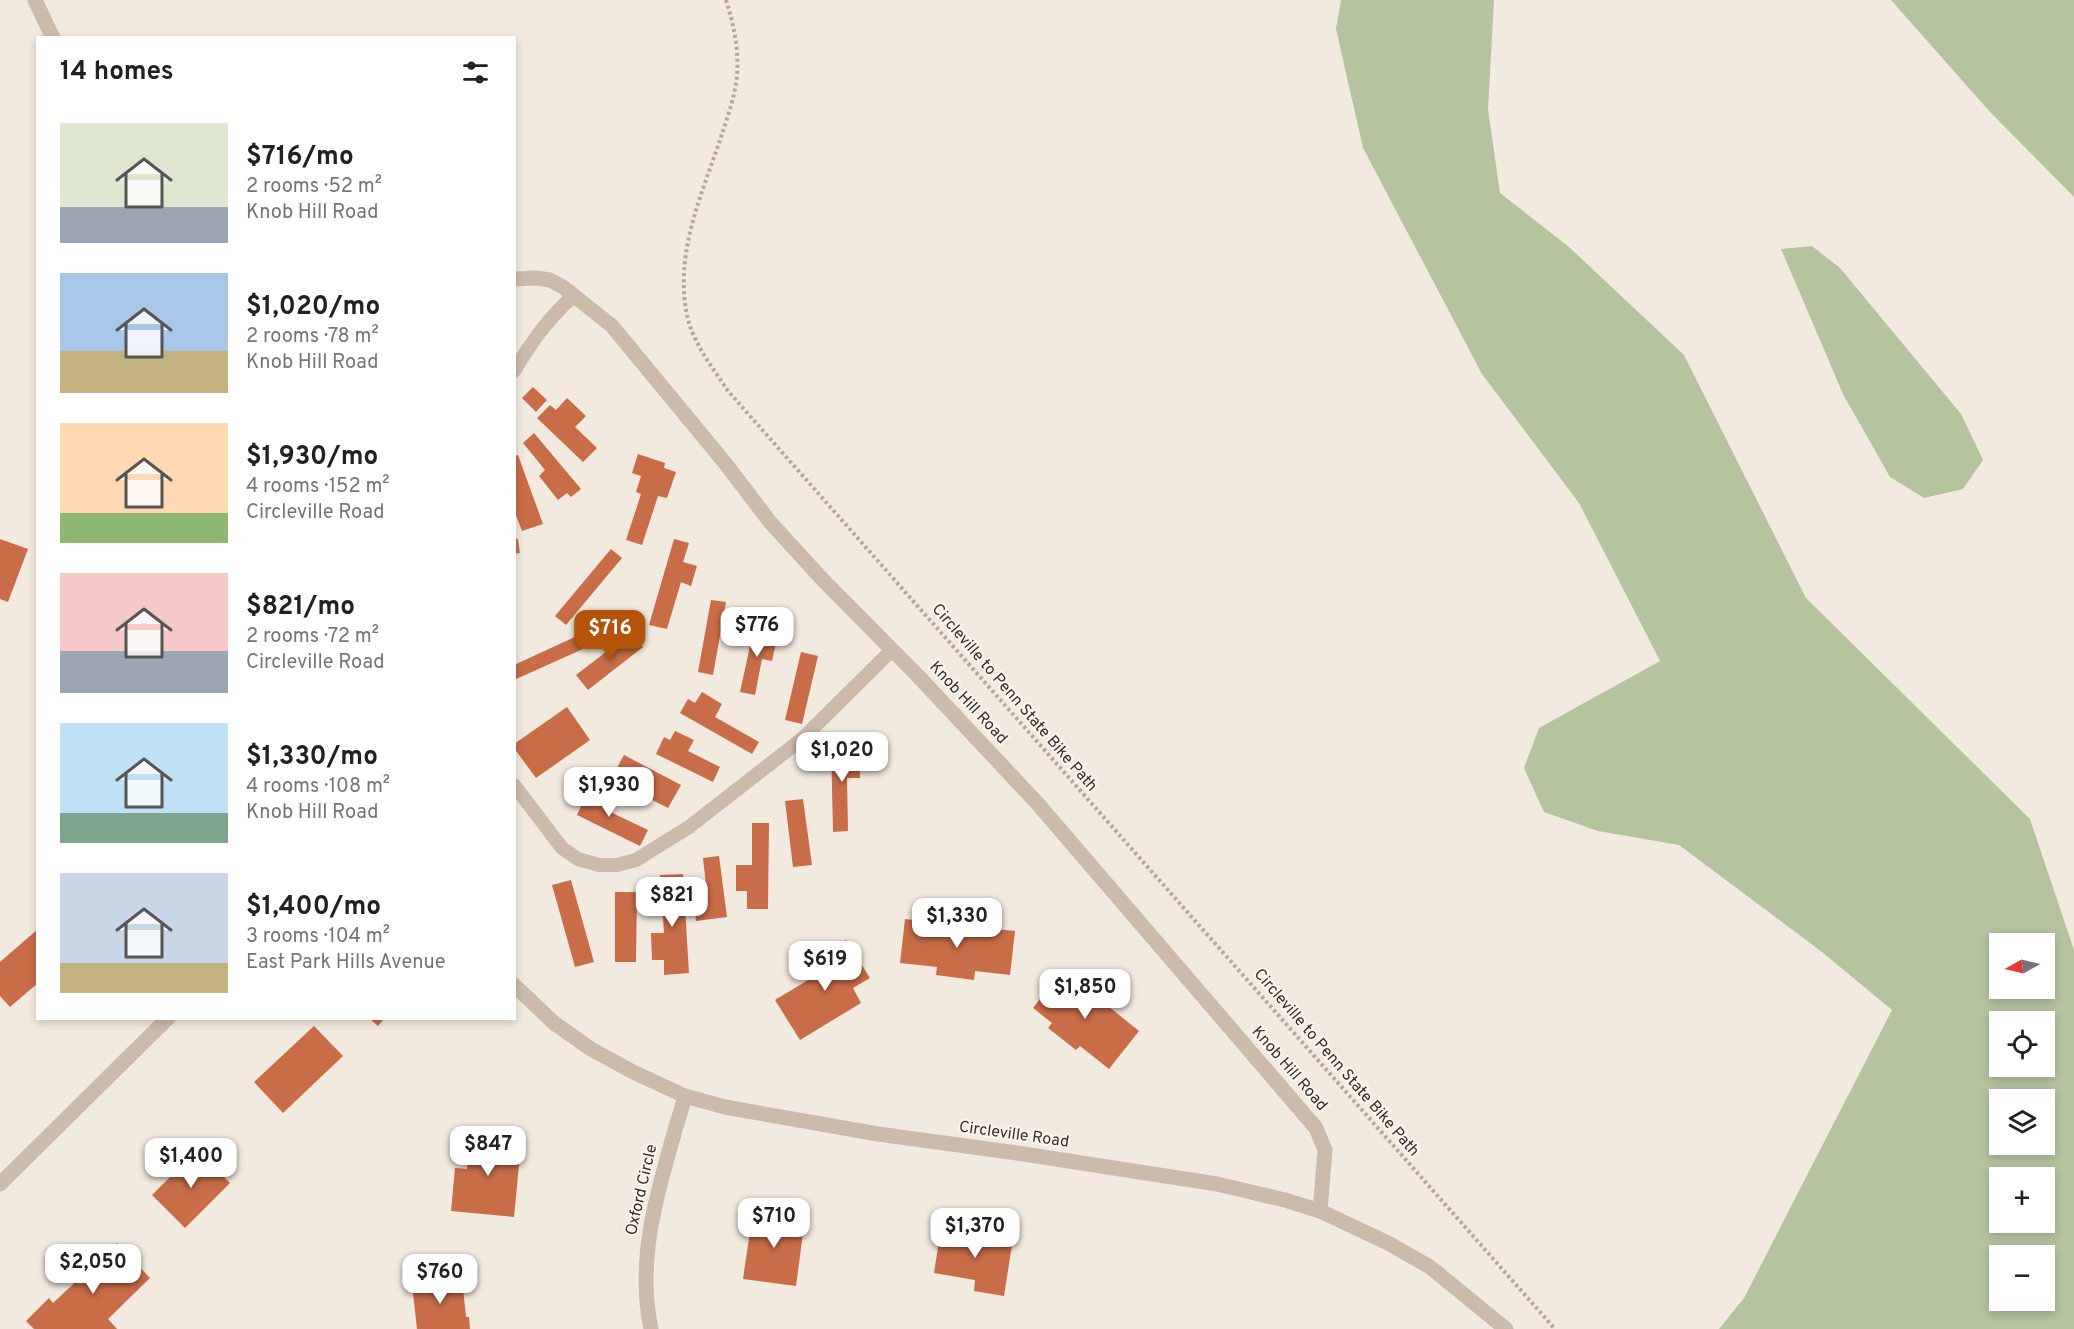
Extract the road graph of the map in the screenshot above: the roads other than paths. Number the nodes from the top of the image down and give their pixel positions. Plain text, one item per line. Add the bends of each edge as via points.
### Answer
1 (35, 0) edge
2 (52, 36) edge
3 (516, 279) edge
4 (574, 295) junction
5 (516, 368) edge
6 (892, 650) junction
7 (516, 787) edge
8 (516, 987) edge
9 (166, 1020) edge
10 (685, 1096) junction
11 (0, 1184) edge
12 (1320, 1211) junction
13 (651, 1329) edge
14 (1506, 1329) edge

1 - 2 street
3 - 4 street, Knob Hill Road via 550,280
4 - 5 lane via 535,335
4 - 6 street, Knob Hill Road via 612,326 770,522
6 - 7 lane via 802,739 689,827 636,860 598,865 578,859 562,848
6 - 12 street, Knob Hill Road via 1038,804 1316,1128 1325,1150
8 - 10 street, Circleville Road via 554,1023 591,1049
9 - 11 street
10 - 12 street, Circleville Road via 725,1107 878,1134 1217,1184
10 - 13 street, Oxford Circle via 648,1236 646,1280
12 - 14 street, Circleville Road via 1430,1267

